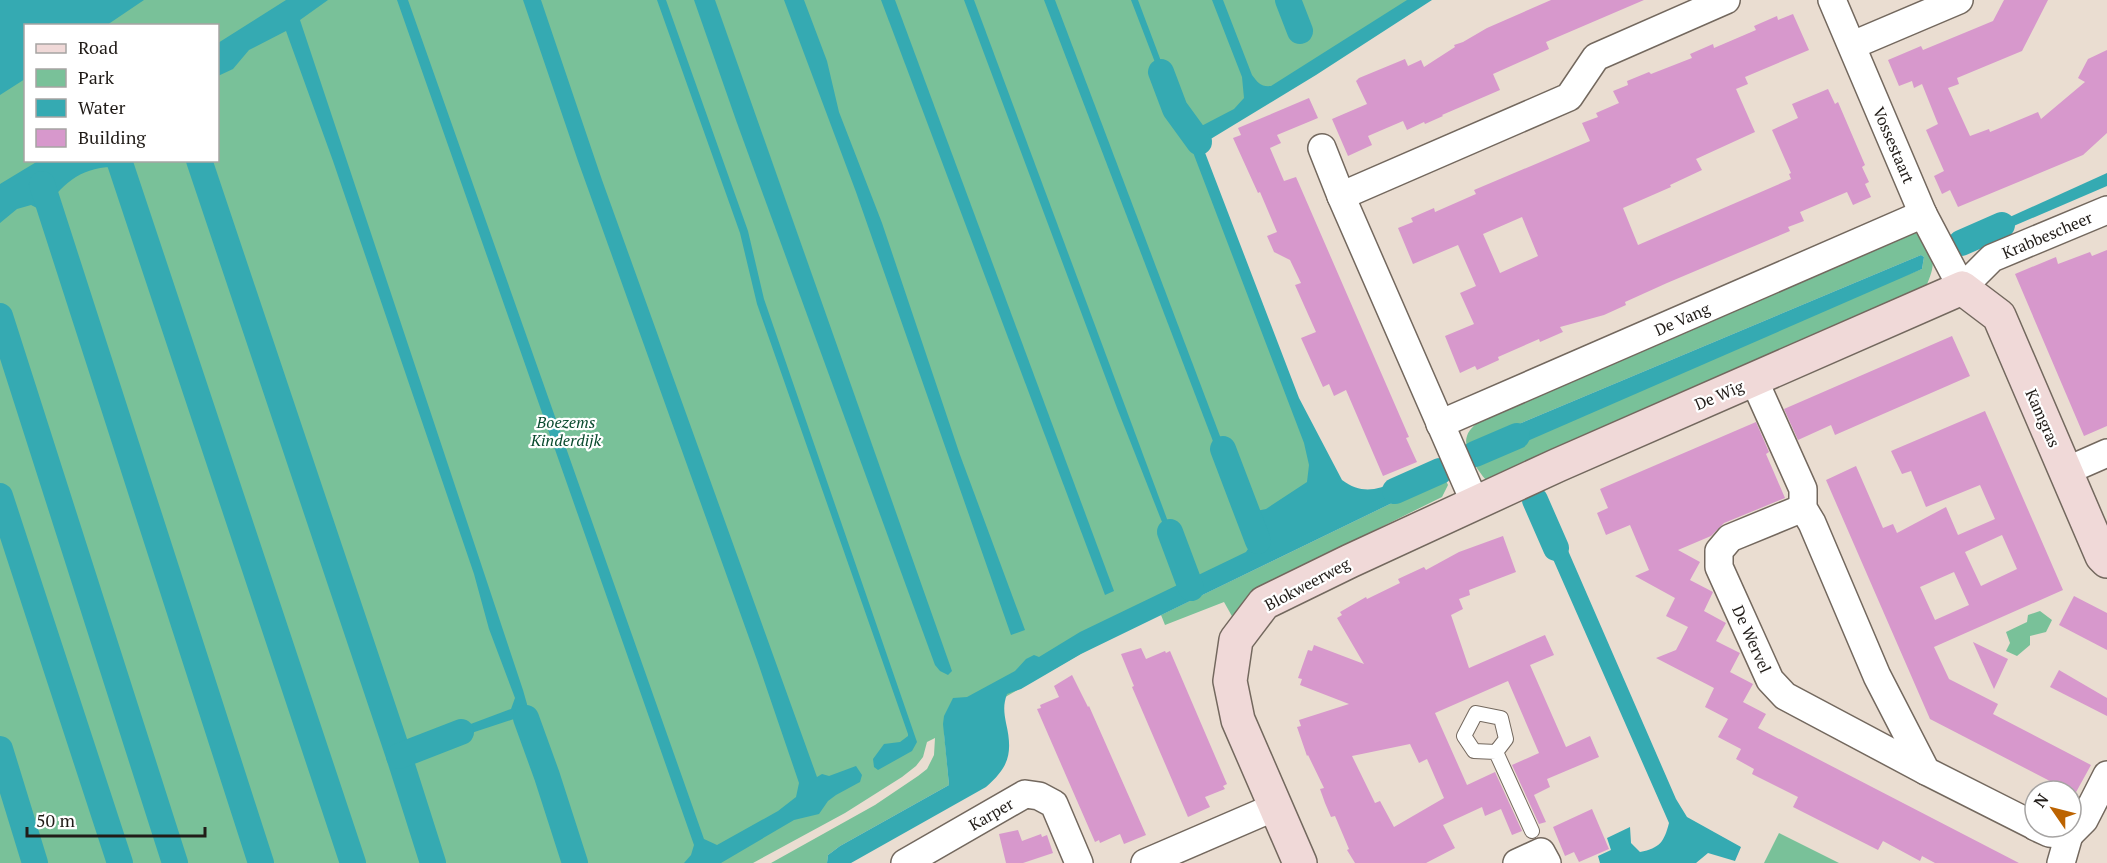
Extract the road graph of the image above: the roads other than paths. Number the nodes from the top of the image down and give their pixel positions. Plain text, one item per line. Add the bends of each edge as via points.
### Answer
1 (1726, 0) edge
2 (1832, 0) edge
3 (1959, 0) edge
4 (1852, 45) junction
5 (1322, 148) dead end
6 (1341, 196) junction
7 (2107, 210) edge
8 (1923, 214) junction
9 (1962, 288) junction
10 (1754, 380) junction
11 (1440, 424) junction
12 (2107, 453) edge
13 (2066, 471) junction
14 (1475, 503) junction
15 (1803, 508) junction
16 (2107, 561) edge
17 (1496, 752) dead end
18 (1926, 771) junction
19 (2107, 775) edge
20 (1275, 807) junction
21 (2023, 820) edge
22 (2083, 821) edge
23 (1532, 831) dead end
24 (2068, 839) edge
25 (904, 863) edge
26 (1079, 863) edge
27 (1145, 863) edge
28 (1300, 863) edge
29 (1517, 863) edge
30 (1547, 863) edge
31 (2061, 863) edge

1 - 6 street via 1596,57 1569,97
2 - 4 street, Vossestaart
3 - 4 street
4 - 8 street, Vossestaart
5 - 6 street
6 - 11 street
7 - 9 street, Krabbescheer via 1992,258
8 - 9 street, Vossestaart
8 - 11 street, De Vang
9 - 10 street, De Wig
9 - 13 street, Kamgras via 1999,316
10 - 14 street, De Wig
10 - 15 street via 1803,489
11 - 14 street
12 - 13 street
13 - 16 street, Kamgras
14 - 20 street, Blokweerweg via 1264,603 1236,640 1230,681 1238,720
15 - 18 street via 1877,675
15 - 18 street, De Wervel via 1730,538 1719,551 1719,567 1770,680 1785,696
17 - 23 lane
18 - 21 street, De Wervel
19 - 22 street
20 - 27 street
20 - 28 street, Blokweerweg
24 - 31 street
25 - 26 street, Karper via 1025,794 1054,804
29 - 30 street via 1541,852

